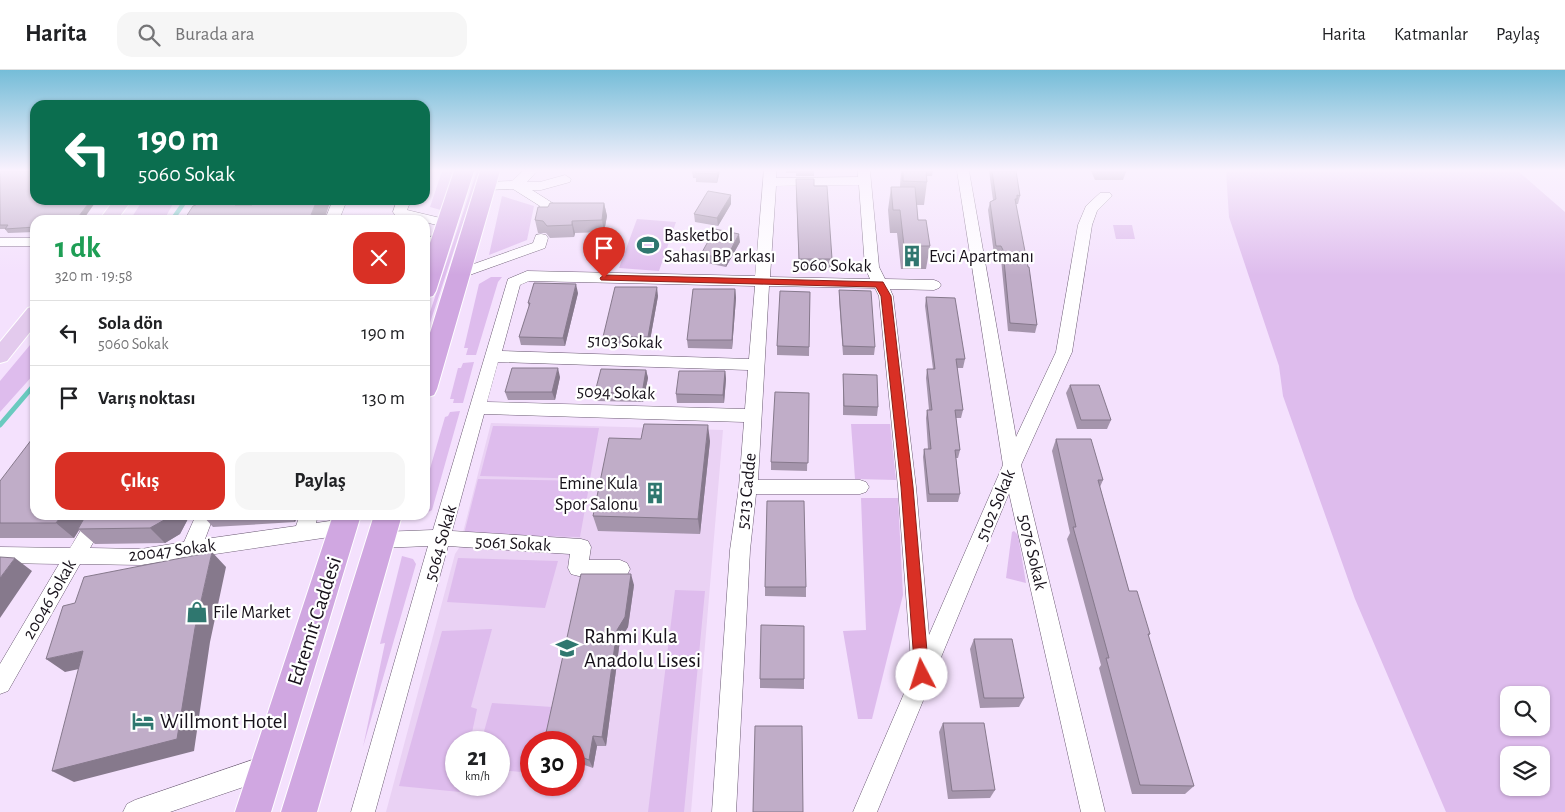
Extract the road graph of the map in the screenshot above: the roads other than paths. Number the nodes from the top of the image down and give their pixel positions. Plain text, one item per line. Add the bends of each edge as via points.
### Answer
1 (402, 206) edge
2 (450, 206) edge
3 (480, 206) edge
4 (547, 206) edge
5 (767, 206) edge
6 (867, 206) edge
7 (969, 206) edge
8 (1095, 206) edge
9 (405, 215) edge
10 (545, 215) edge
11 (439, 235) edge
12 (541, 238) dead end
13 (0, 242) edge
14 (30, 242) edge
15 (430, 271) edge
16 (459, 274) junction
17 (521, 278) joint
18 (762, 282) junction
19 (880, 284) junction
20 (934, 285) dead end
21 (30, 319) edge
22 (0, 356) edge
23 (493, 356) junction
24 (756, 365) junction
25 (430, 372) edge
26 (478, 408) junction
27 (752, 416) junction
28 (1012, 465) junction
29 (748, 487) junction
30 (860, 487) dead end
31 (97, 520) edge
32 (204, 520) edge
33 (345, 521) edge
34 (306, 524) edge
35 (384, 528) edge
36 (442, 538) junction
37 (190, 549) junction
38 (0, 555) edge
39 (75, 556) junction
40 (620, 569) dead end
41 (922, 675) junction
42 (0, 684) edge
43 (267, 767) junction
44 (135, 812) edge
45 (253, 812) edge
46 (299, 812) edge
47 (363, 812) edge
48 (724, 812) edge
49 (864, 812) edge
50 (1093, 812) edge

1 - 9 street via 400,212
2 - 11 highway
3 - 16 highway
4 - 10 street
5 - 18 street, 5213 Cadde
6 - 19 street via 872,267
7 - 28 street, 5076 Sokak
8 - 28 street, 5102 Sokak via 1085,225 1064,352
11 - 15 highway
12 - 16 street via 540,245
13 - 14 street
16 - 25 highway
17 - 18 street, 5060 Sokak
17 - 23 street, 5064 Sokak via 514,282
18 - 19 street, 5060 Sokak
18 - 24 street, 5213 Cadde
19 - 20 street, 5060 Sokak
19 - 41 street via 887,305 907,487
21 - 22 main road
23 - 24 street, 5103 Sokak
23 - 26 street, 5064 Sokak
24 - 27 street, 5213 Cadde
26 - 27 street, 5094 Sokak
26 - 36 street, 5064 Sokak
27 - 29 street, 5213 Cadde
28 - 41 street, 5102 Sokak
28 - 50 street, 5076 Sokak
29 - 30 street
29 - 48 street, 5213 Cadde via 740,550
31 - 39 street, 20046 Sokak
32 - 37 street
33 - 34 street, 20047 Sokak
33 - 43 highway, Edremit Caddesi
34 - 37 street, 20047 Sokak
35 - 36 street, 5061 Sokak
35 - 46 highway, Edremit Caddesi
36 - 40 street, 5061 Sokak via 581,547 578,568
36 - 47 street, 5064 Sokak
37 - 39 street, 20047 Sokak via 141,557
38 - 39 street, 20047 Sokak
39 - 42 street, 20046 Sokak
41 - 49 street, 5102 Sokak
43 - 44 street
43 - 45 highway, Edremit Caddesi

